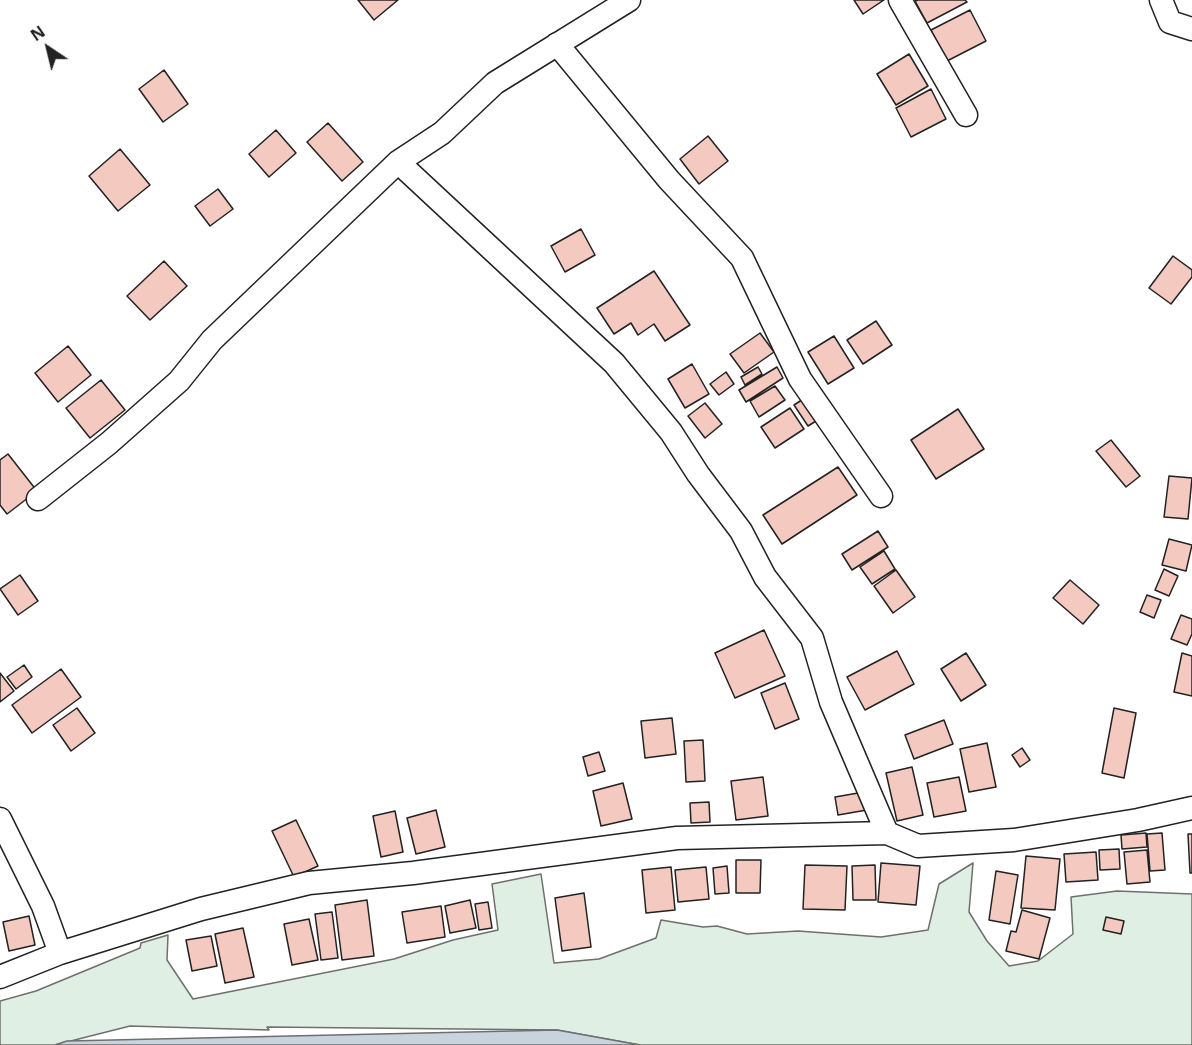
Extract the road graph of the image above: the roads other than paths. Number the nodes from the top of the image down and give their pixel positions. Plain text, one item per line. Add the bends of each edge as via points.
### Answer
1 (629, 0) edge
2 (900, 0) edge
3 (1161, 0) edge
4 (1192, 28) edge
5 (557, 44) junction
6 (966, 115) dead end
7 (398, 162) junction
8 (880, 496) dead end
9 (38, 499) dead end
10 (1192, 808) edge
11 (0, 819) edge
12 (887, 832) junction
13 (60, 953) junction
14 (0, 977) edge

1 - 5 street
2 - 6 street
3 - 4 street via 1170,22
5 - 7 street via 495,83 442,133
5 - 8 street via 669,180 742,258 800,378
7 - 9 street via 212,340 179,381
7 - 12 street via 614,363 671,432 741,531 765,577 812,638 831,702
10 - 12 street via 1014,840 918,846
11 - 13 street via 43,906
12 - 13 street via 677,838 309,883 201,909
13 - 14 street

